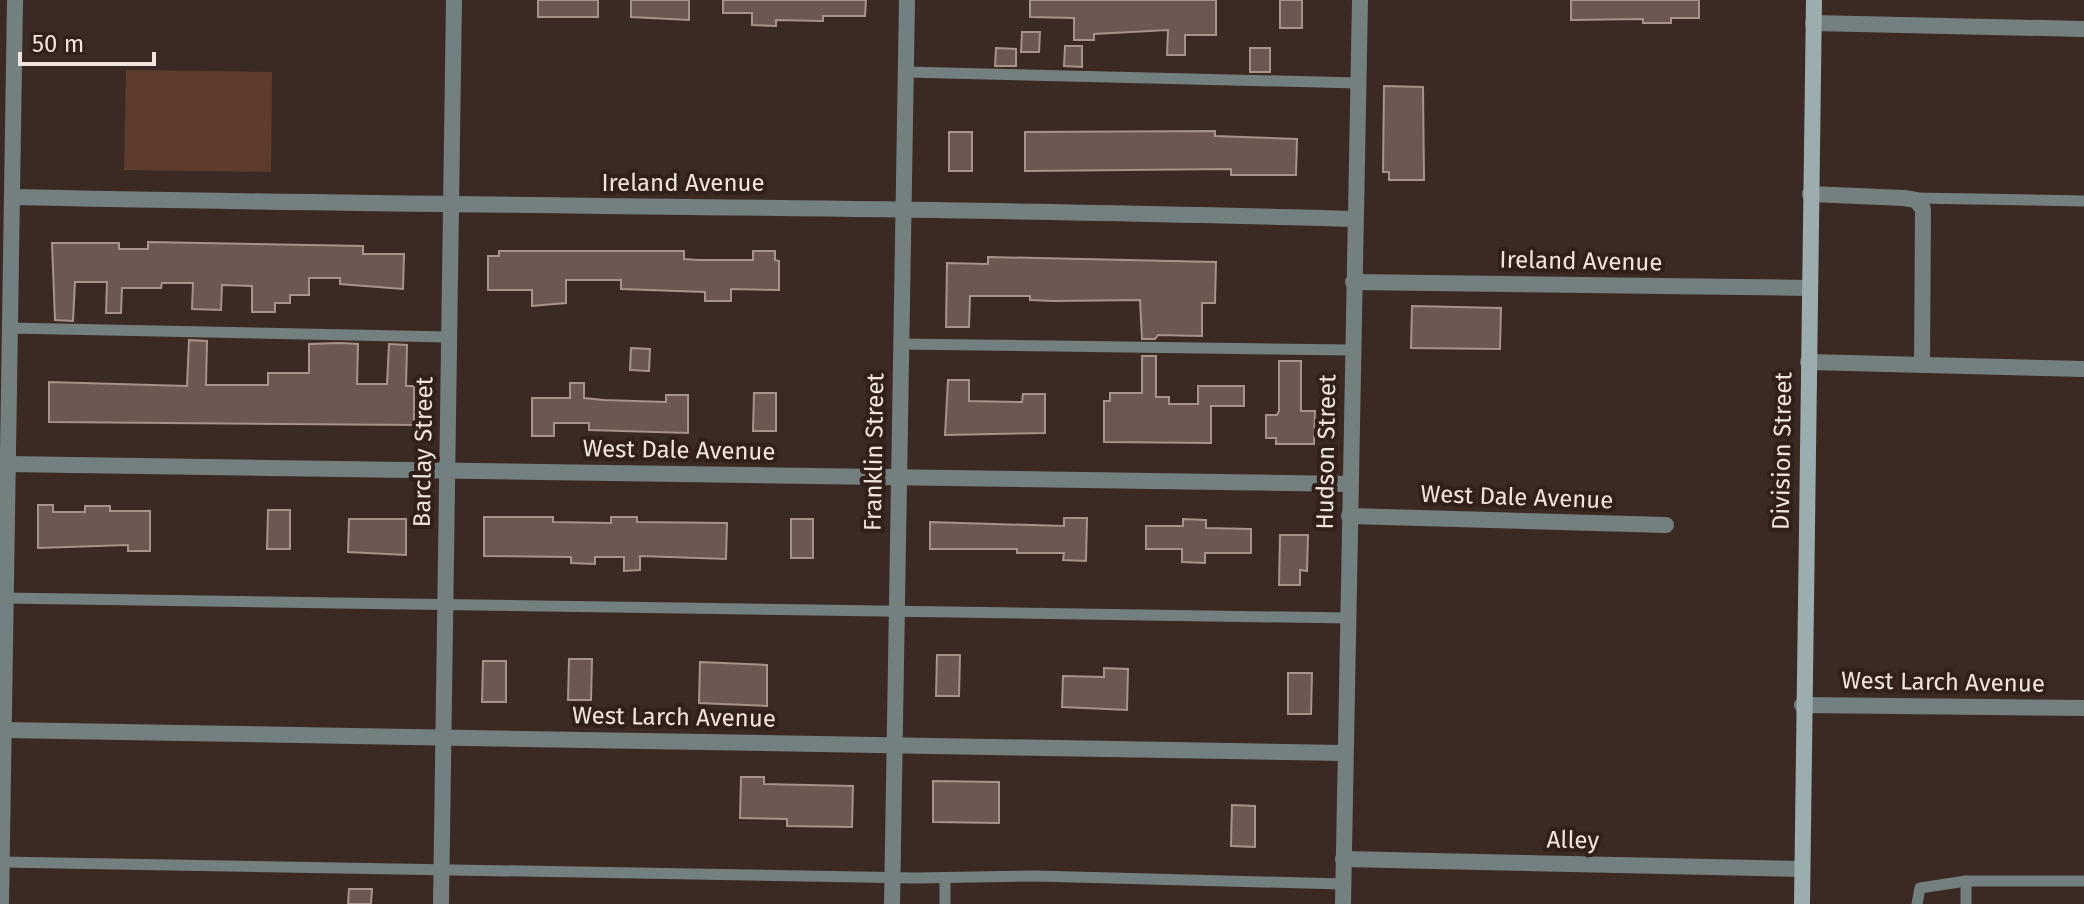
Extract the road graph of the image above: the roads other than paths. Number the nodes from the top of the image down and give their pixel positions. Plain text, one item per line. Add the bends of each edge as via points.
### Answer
1 (15, 0) edge
2 (454, 0) edge
3 (907, 0) edge
4 (1360, 0) edge
5 (1814, 0) edge
6 (1819, 23) junction
7 (7, 26) edge
8 (2084, 29) edge
9 (905, 72) junction
10 (1358, 83) junction
11 (1810, 194) junction
12 (12, 197) junction
13 (1904, 198) junction
14 (2084, 201) edge
15 (450, 207) junction
16 (903, 208) junction
17 (1354, 219) junction
18 (1353, 282) junction
19 (1809, 288) junction
20 (9, 328) junction
21 (449, 337) junction
22 (900, 344) junction
23 (4, 349) edge
24 (1352, 350) junction
25 (1808, 362) junction
26 (1922, 365) junction
27 (2084, 369) edge
28 (7, 464) junction
29 (447, 470) junction
30 (897, 477) junction
31 (1350, 484) junction
32 (1358, 516) junction
33 (1666, 525) dead end
34 (5, 598) junction
35 (445, 603) junction
36 (895, 611) junction
37 (1347, 618) junction
38 (2, 676) edge
39 (1802, 705) junction
40 (2084, 708) edge
41 (3, 730) junction
42 (443, 737) junction
43 (894, 744) junction
44 (1344, 753) junction
45 (1343, 859) junction
46 (1, 862) edge
47 (1801, 869) junction
48 (441, 871) junction
49 (893, 877) junction
50 (945, 878) junction
51 (1966, 881) junction
52 (2084, 881) edge
53 (1343, 884) junction
54 (1, 904) edge
55 (441, 904) edge
56 (892, 904) edge
57 (945, 904) edge
58 (1343, 904) edge
59 (1802, 904) edge
60 (1917, 904) edge
61 (1966, 904) edge

1 - 7 street
2 - 15 street, Barclay Street
3 - 9 street, Franklin Street
4 - 10 street, Hudson Street
5 - 6 street, Division Street
6 - 8 street
6 - 11 street, Division Street
7 - 12 street
9 - 10 lane
9 - 16 street, Franklin Street
10 - 17 street, Hudson Street
11 - 13 street
11 - 19 street, Division Street
12 - 15 street, Ireland Avenue
12 - 20 street
13 - 14 lane
13 - 26 street via 1916,200 1923,209
15 - 16 street, Ireland Avenue
15 - 21 street, Barclay Street
16 - 17 street, Ireland Avenue
16 - 22 street, Franklin Street
17 - 18 street, Hudson Street
18 - 19 street, Ireland Avenue
18 - 24 street, Hudson Street
19 - 25 street, Division Street
20 - 21 lane
20 - 23 street
21 - 29 street, Barclay Street
22 - 24 lane
22 - 30 street, Franklin Street
23 - 28 street
24 - 31 street, Hudson Street
25 - 26 street
25 - 39 street, Division Street
26 - 27 street
28 - 29 street, West Dale Avenue
28 - 34 street
29 - 30 street, West Dale Avenue
29 - 35 street, Barclay Street
30 - 31 street, West Dale Avenue
30 - 36 street, Franklin Street
31 - 32 street, Hudson Street
32 - 33 street, West Dale Avenue
32 - 37 street, Hudson Street
34 - 35 lane
34 - 38 street
35 - 36 lane
35 - 42 street, Barclay Street
36 - 37 lane
36 - 43 street, Franklin Street
37 - 44 street, Hudson Street
38 - 41 street
39 - 40 street, West Larch Avenue
39 - 47 street, Division Street
41 - 42 street, West Larch Avenue
41 - 46 street
42 - 43 street, West Larch Avenue
42 - 48 street, Barclay Street
43 - 44 street, West Larch Avenue
43 - 49 street, Franklin Street
44 - 45 street, Hudson Street
45 - 47 street, Alley
45 - 53 street, Hudson Street
46 - 48 lane
46 - 54 street
47 - 59 street, Division Street
48 - 49 lane
48 - 55 street, Barclay Street
49 - 50 lane
49 - 56 street, Franklin Street
50 - 53 lane
50 - 57 lane
51 - 52 lane
51 - 60 lane via 1920,888
51 - 61 lane
53 - 58 street, Hudson Street

